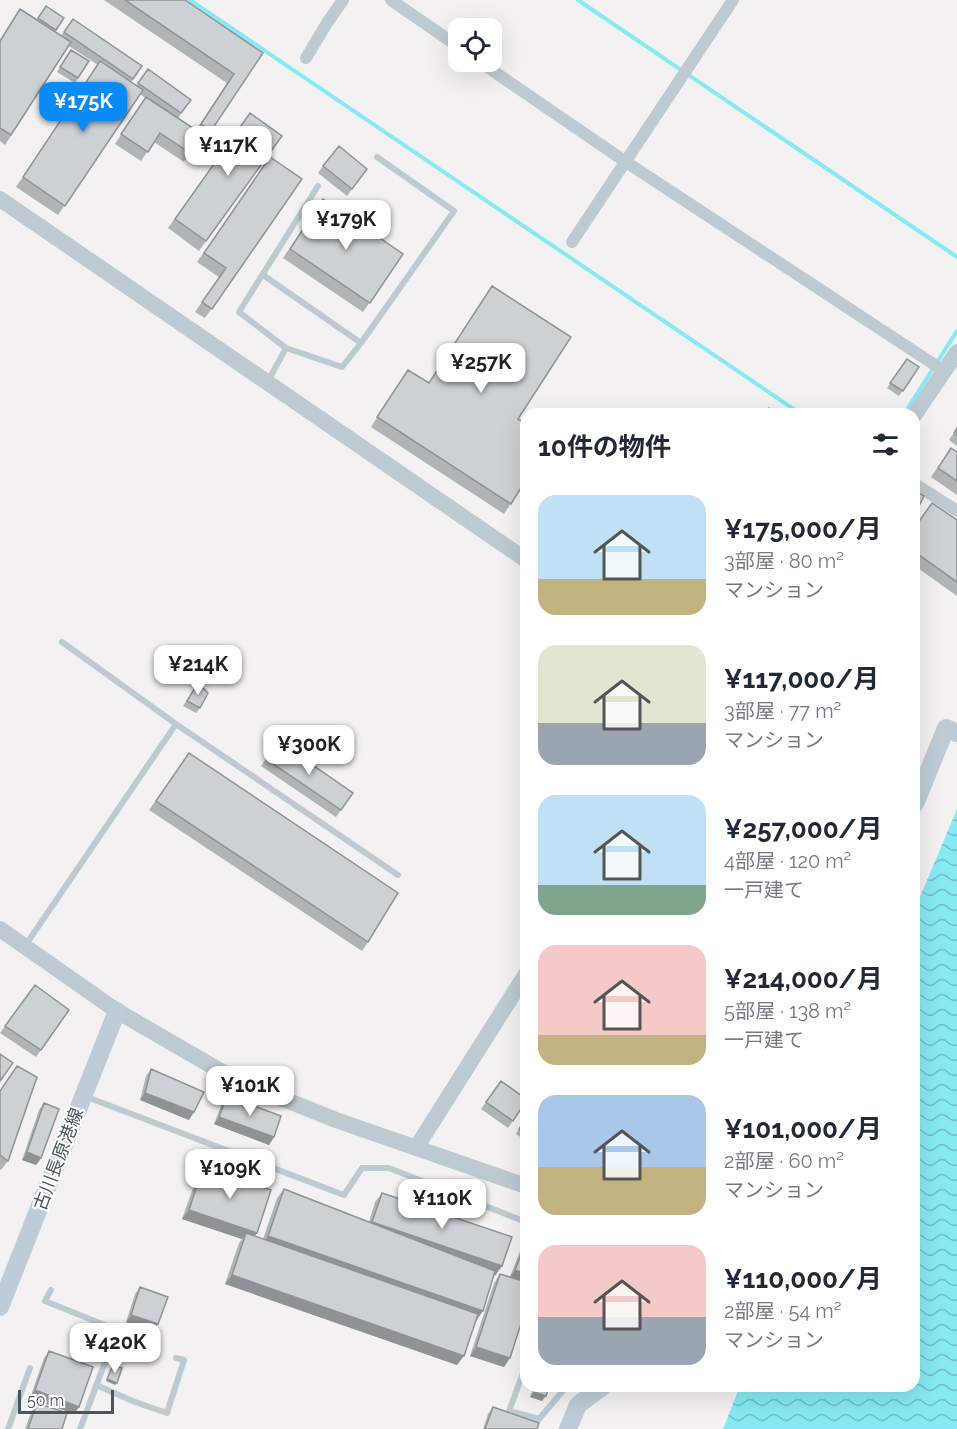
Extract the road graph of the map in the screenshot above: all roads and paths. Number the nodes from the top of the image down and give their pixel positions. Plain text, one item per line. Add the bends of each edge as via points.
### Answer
1 (343, 0) edge
2 (391, 0) edge
3 (733, 0) edge
4 (448, 39) edge
5 (306, 58) dead end
6 (495, 72) edge
7 (377, 157) dead end
8 (626, 162) junction
9 (318, 186) dead end
10 (0, 199) edge
11 (572, 242) dead end
12 (263, 275) junction
13 (361, 343) junction
14 (286, 348) junction
15 (957, 352) edge
16 (942, 370) junction
17 (267, 382) junction
18 (919, 408) edge
19 (920, 487) edge
20 (957, 511) edge
21 (520, 556) edge
22 (63, 642) dead end
23 (176, 724) junction
24 (957, 734) edge
25 (920, 792) edge
26 (398, 875) dead end
27 (0, 929) edge
28 (25, 947) junction
29 (520, 983) edge
30 (117, 1011) junction
31 (83, 1096) junction
32 (416, 1148) junction
33 (520, 1184) edge
34 (520, 1220) edge
35 (51, 1290) dead end
36 (0, 1307) edge
37 (176, 1358) dead end
38 (30, 1368) dead end
39 (520, 1381) edge
40 (96, 1385) junction
41 (562, 1392) edge
42 (596, 1392) edge
43 (8, 1429) edge
44 (80, 1429) edge
45 (568, 1429) edge

1 - 5 street
2 - 4 street
3 - 8 street
6 - 8 street
7 - 13 lane via 454,211
8 - 11 street
8 - 16 street
9 - 12 lane
10 - 17 street
12 - 13 lane
12 - 14 lane via 239,312
13 - 14 lane via 342,367
14 - 17 lane
15 - 16 street
16 - 18 street
17 - 21 street
19 - 20 street
22 - 23 lane
23 - 26 lane
23 - 28 lane
24 - 25 main road via 946,728
27 - 28 street
28 - 30 street
29 - 32 street
30 - 31 main road, 古川長原港線
30 - 32 street via 236,1080
31 - 34 lane via 344,1195 362,1167 389,1168
31 - 36 main road, 古川長原港線
32 - 33 street
35 - 40 lane via 45,1301 117,1330
37 - 40 lane via 184,1360 167,1413
38 - 43 lane
39 - 41 lane via 509,1411 539,1419
40 - 44 lane
42 - 45 main road via 578,1406

